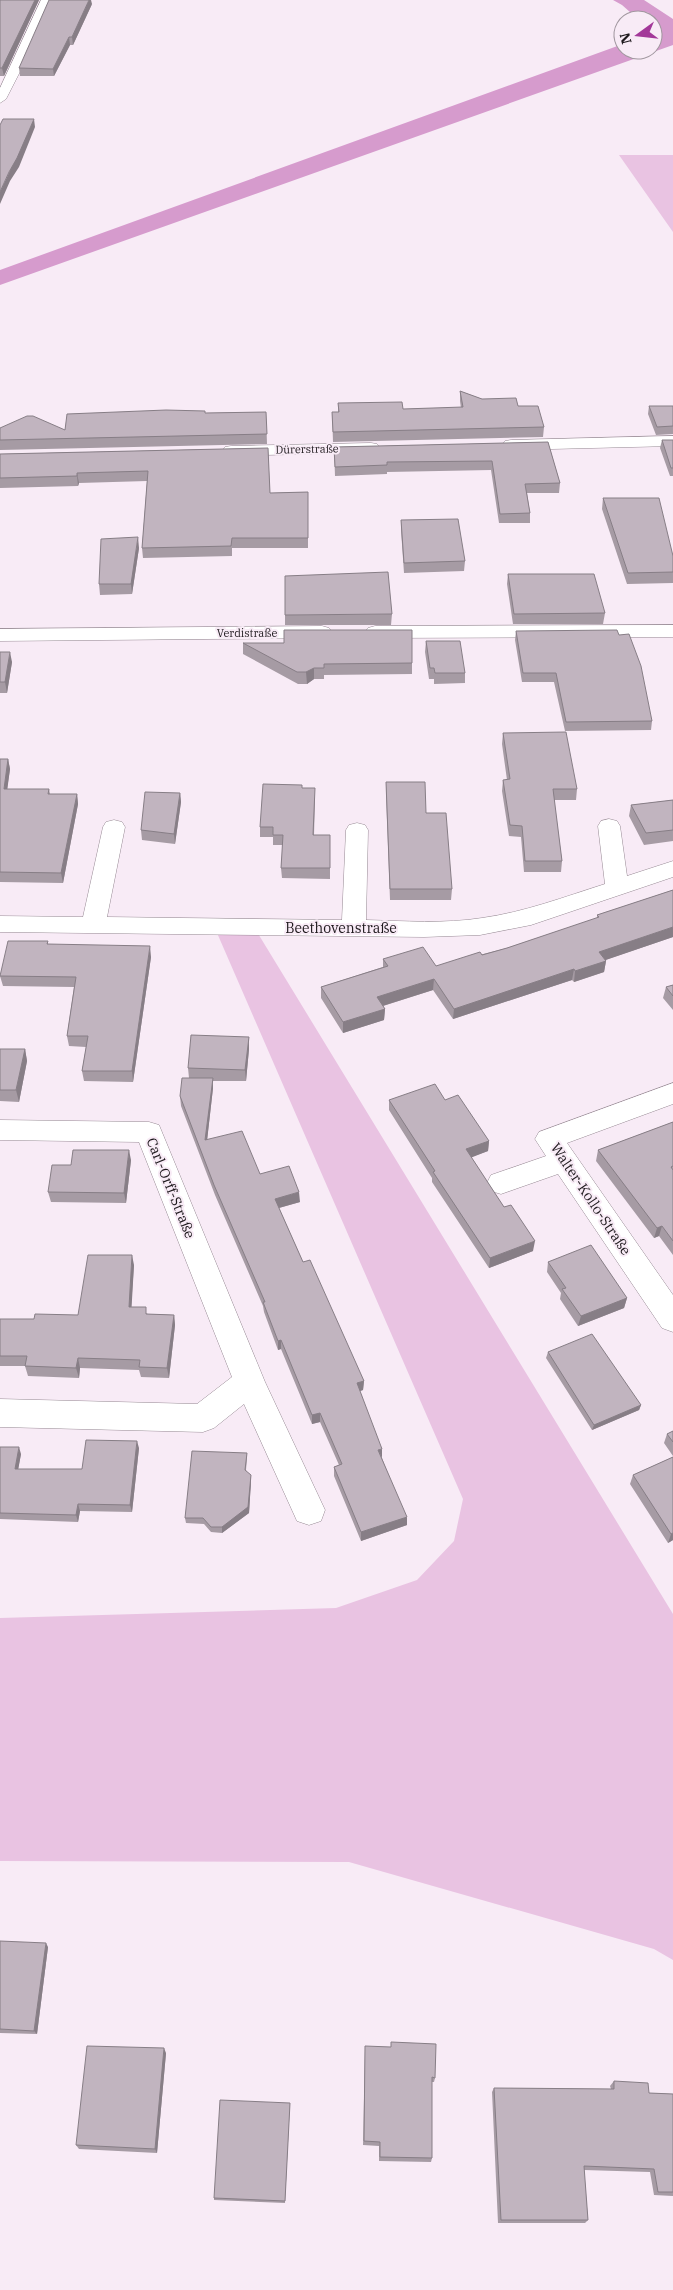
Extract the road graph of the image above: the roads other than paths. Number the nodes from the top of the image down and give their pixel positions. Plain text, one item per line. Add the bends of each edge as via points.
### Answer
1 (46, 0) edge
2 (0, 99) edge
3 (673, 441) edge
4 (498, 445) edge
5 (391, 447) edge
6 (215, 452) edge
7 (673, 630) edge
8 (338, 632) edge
9 (358, 632) edge
10 (0, 635) edge
11 (609, 826) dead end
12 (114, 827) dead end
13 (357, 830) dead end
14 (673, 869) edge
15 (617, 888) junction
16 (0, 924) edge
17 (93, 925) junction
18 (354, 928) junction
19 (673, 1093) edge
20 (0, 1130) edge
21 (565, 1161) junction
22 (501, 1183) dead end
23 (673, 1319) edge
24 (249, 1382) junction
25 (0, 1413) edge
26 (309, 1510) dead end

1 - 2 street via 14,62
3 - 4 street
5 - 6 street, Dürerstraße
7 - 9 street
8 - 10 street, Verdistraße
11 - 15 street
12 - 17 street
13 - 18 street
14 - 15 street, Beethovenstraße
15 - 18 street, Beethovenstraße via 531,917 480,928
16 - 17 street, Beethovenstraße
17 - 18 street, Beethovenstraße
19 - 21 street, Walter-Kollo-Straße via 550,1139
20 - 24 street, Carl-Orff-Straße via 149,1132
21 - 22 street
21 - 23 street, Walter-Kollo-Straße
24 - 25 street via 203,1418
24 - 26 street, Carl-Orff-Straße

